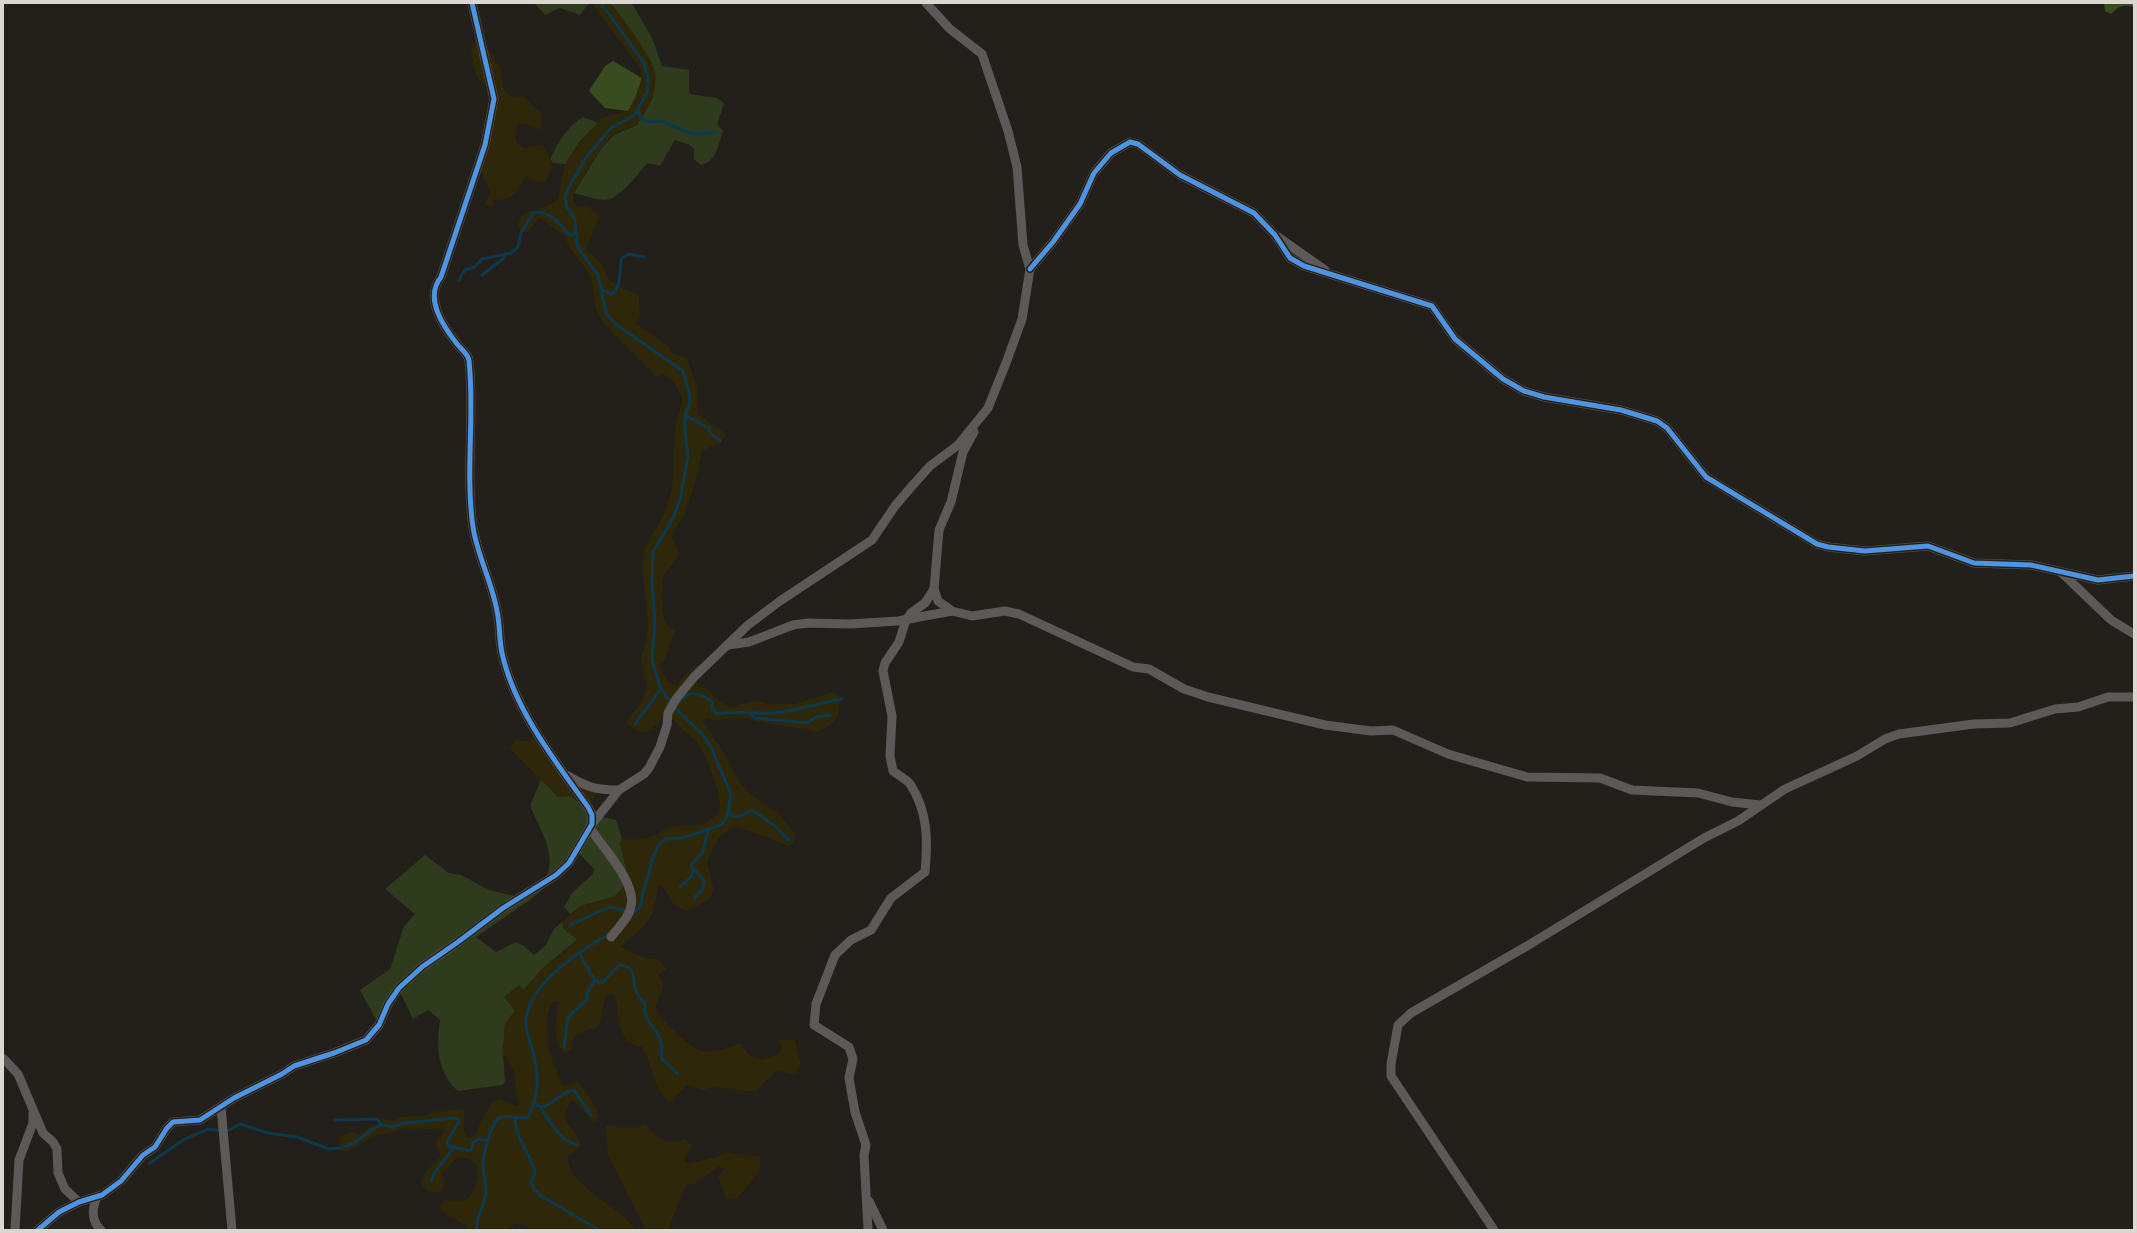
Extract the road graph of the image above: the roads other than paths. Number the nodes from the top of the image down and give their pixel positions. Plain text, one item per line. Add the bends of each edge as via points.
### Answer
1 (472, 3) edge
2 (926, 3) edge
3 (1030, 269) junction
4 (988, 408) junction
5 (2061, 572) junction
6 (2134, 576) edge
7 (934, 589) junction
8 (952, 611) junction
9 (906, 620) junction
10 (2134, 634) edge
11 (728, 645) junction
12 (2134, 698) edge
13 (564, 774) junction
14 (619, 790) junction
15 (1760, 805) junction
16 (591, 826) junction
17 (611, 937) dead end
18 (3, 1058) edge
19 (221, 1107) junction
20 (34, 1110) junction
21 (867, 1196) junction
22 (97, 1197) junction
23 (79, 1202) junction
24 (15, 1230) edge
25 (38, 1230) edge
26 (101, 1230) edge
27 (232, 1230) edge
28 (868, 1230) edge
29 (883, 1230) edge
30 (1494, 1230) edge

1 - 13 street via 493,89 492,111 486,145 441,277 435,284 434,296 438,316 469,358 473,528 497,611 502,652 512,684 535,729
2 - 3 street via 950,29 982,54 1017,167 1023,245
3 - 4 street via 1022,318
3 - 5 street via 1080,204 1094,172 1111,154 1130,142 1138,144 1180,175 1254,213 1275,235 1290,258 1304,266 1432,306 1455,339 1503,379 1524,391 1544,397 1621,410 1657,421 1667,428 1706,477 1817,544 1866,551 1928,546 1974,563 2031,565
4 - 7 street via 963,452 951,502 939,530
4 - 11 street via 958,445 930,466 912,486 872,540 780,601 748,625
5 - 6 street via 2098,580
5 - 10 street via 2112,620
7 - 8 street via 938,601
7 - 9 street via 925,603
8 - 9 street
8 - 15 street via 972,616 1005,611 1019,614 1133,667 1149,669 1184,689 1208,697 1325,725 1371,731 1394,730 1448,754 1527,777 1600,778 1632,790 1698,793 1732,802
9 - 11 street via 793,625 749,642
9 - 21 street via 883,671 892,716 890,756 893,771 909,783 924,816 928,844 925,872 891,898 871,930 851,940 835,955 816,1004 814,1025 849,1047 853,1058 850,1078 855,1112 866,1145 864,1155
11 - 14 street via 694,677 676,699 668,713 660,748 649,768
12 - 15 street via 2108,697 2010,723 1974,724 1899,734 1791,786
13 - 14 street via 587,787
13 - 16 street via 592,815
14 - 16 street
15 - 30 street via 1738,821 1704,838 1411,1013 1398,1025 1391,1076
16 - 17 street via 630,890 630,911
16 - 19 street via 569,863 556,875 503,908 422,967 398,988 379,1025 366,1040 294,1066
18 - 20 street via 18,1074
19 - 22 street via 200,1120 173,1122 166,1128 155,1147 143,1155 121,1181
19 - 27 street
20 - 23 street via 43,1133 57,1149 58,1173 65,1189
20 - 24 street via 33,1123 19,1160
21 - 28 street
21 - 29 street
22 - 23 street
22 - 26 street via 93,1206 93,1216
23 - 25 street via 59,1212

